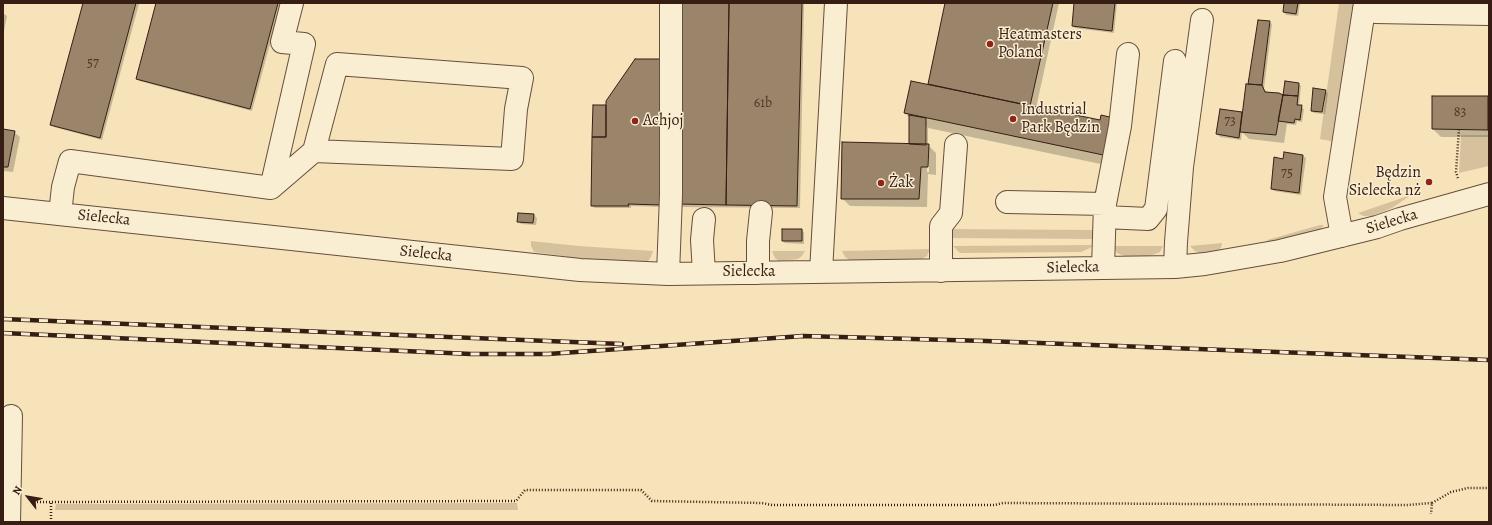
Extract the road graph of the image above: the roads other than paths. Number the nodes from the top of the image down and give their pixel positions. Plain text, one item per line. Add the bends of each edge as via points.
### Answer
1 (292, 3) edge
2 (671, 3) edge
3 (836, 3) edge
4 (1364, 6) edge
5 (1489, 14) edge
6 (1202, 20) dead end
7 (1128, 54) dead end
8 (1175, 61) dead end
9 (956, 144) dead end
10 (314, 151) junction
11 (271, 188) junction
12 (1489, 194) edge
13 (1007, 202) dead end
14 (3, 208) edge
15 (1105, 211) junction
16 (761, 212) dead end
17 (60, 214) junction
18 (704, 219) dead end
19 (1342, 236) junction
20 (1175, 266) junction
21 (1103, 268) junction
22 (941, 271) junction
23 (822, 272) junction
24 (704, 273) junction
25 (758, 273) junction
26 (668, 274) junction
27 (11, 416) dead end
28 (10, 512) edge

1 - 11 street via 282,42 304,44
2 - 26 street via 671,195
3 - 23 street
4 - 5 street via 1375,12
4 - 19 street via 1335,198
6 - 20 street via 1182,167
7 - 15 street via 1121,119
8 - 15 street via 1156,209 1148,219
9 - 22 street via 951,213 941,226
10 - 10 street via 512,159 516,109 522,78 337,64
10 - 11 street
11 - 17 street via 70,161 63,187
12 - 19 street, Sielecka
13 - 15 street
14 - 17 street, Sielecka
15 - 21 street
16 - 25 street
17 - 26 street, Sielecka via 580,270
18 - 24 street
19 - 20 street, Sielecka via 1280,252 1230,261
20 - 21 street, Sielecka
21 - 22 street, Sielecka
22 - 23 street, Sielecka
23 - 25 street, Sielecka
24 - 25 street, Sielecka
24 - 26 street, Sielecka
27 - 28 street

